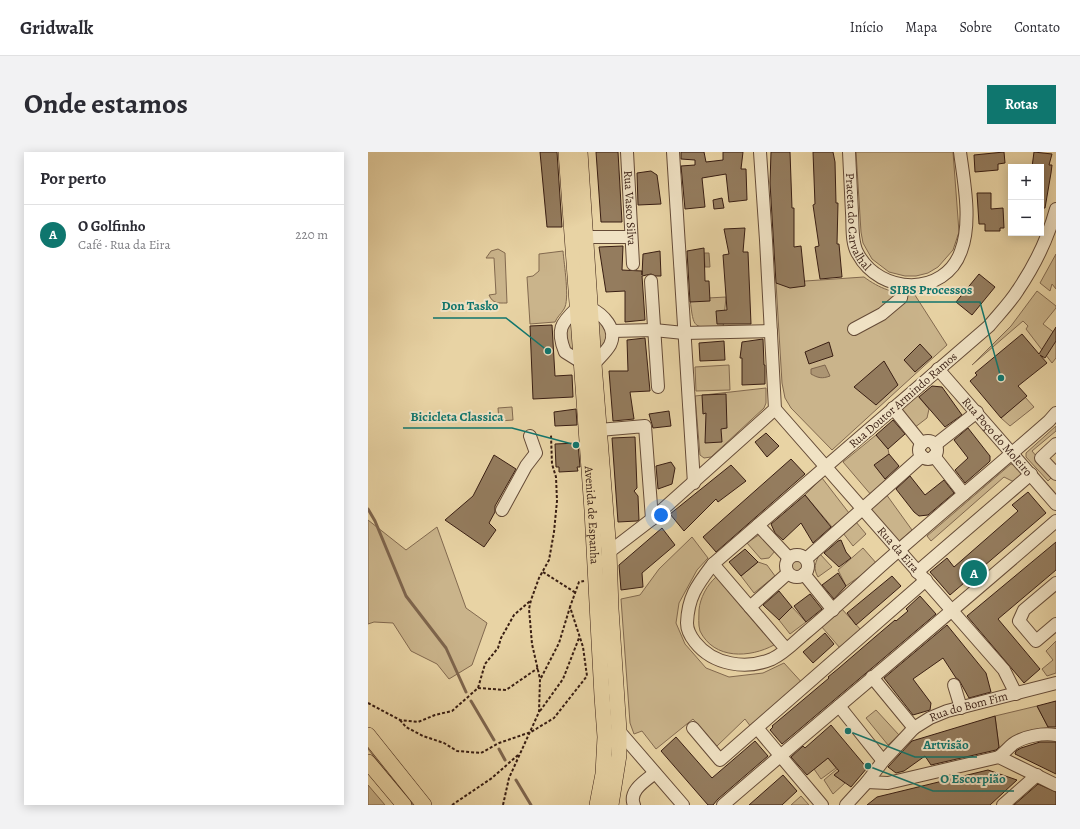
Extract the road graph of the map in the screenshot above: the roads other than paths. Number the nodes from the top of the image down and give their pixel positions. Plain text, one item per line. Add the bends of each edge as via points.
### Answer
1 (566, 152) edge
2 (580, 152) edge
3 (627, 152) edge
4 (673, 152) edge
5 (760, 152) edge
6 (849, 152) edge
7 (960, 152) edge
8 (1056, 209) edge
9 (1053, 231) edge
10 (631, 236) junction
11 (586, 237) junction
12 (633, 264) dead end
13 (651, 281) dead end
14 (903, 285) junction
15 (583, 308) junction
16 (854, 329) dead end
17 (612, 330) junction
18 (654, 330) junction
19 (770, 330) junction
20 (684, 333) junction
21 (587, 363) junction
22 (938, 369) junction
23 (658, 386) dead end
24 (893, 408) junction
25 (775, 409) junction
26 (977, 412) junction
27 (1056, 413) edge
28 (599, 430) junction
29 (530, 436) dead end
30 (1056, 444) edge
31 (928, 450) junction
32 (1012, 453) junction
33 (826, 467) junction
34 (1031, 474) junction
35 (1056, 474) edge
36 (694, 483) junction
37 (964, 494) junction
38 (1056, 504) edge
39 (863, 509) junction
40 (502, 510) dead end
41 (652, 520) junction
42 (1056, 521) edge
43 (758, 525) junction
44 (898, 550) junction
45 (609, 552) junction
46 (789, 558) junction
47 (806, 559) junction
48 (713, 564) junction
49 (788, 573) junction
50 (804, 574) junction
51 (921, 576) junction
52 (1056, 583) edge
53 (750, 607) junction
54 (833, 610) junction
55 (953, 610) junction
56 (1056, 624) edge
57 (786, 649) junction
58 (872, 677) junction
59 (1056, 683) edge
60 (954, 685) dead end
61 (1016, 694) junction
62 (839, 706) junction
63 (960, 708) junction
64 (693, 728) dead end
65 (757, 728) junction
66 (914, 728) junction
67 (619, 731) junction
68 (368, 735) edge
69 (1056, 735) edge
70 (780, 755) junction
71 (1000, 758) junction
72 (883, 761) junction
73 (368, 762) edge
74 (655, 773) junction
75 (1037, 775) junction
76 (867, 782) junction
77 (1056, 785) edge
78 (404, 805) edge
79 (424, 805) edge
80 (597, 805) edge
81 (611, 805) edge
82 (634, 805) edge
83 (683, 805) edge
84 (723, 805) edge
85 (822, 805) edge
86 (846, 805) edge
87 (1003, 805) edge

1 - 15 main road, Avenida de Espanha
2 - 11 main road, Avenida de Espanha
3 - 10 street, Rua Vasco Silva
4 - 20 street
5 - 19 street
6 - 14 street, Praceta do Carvalhal via 853,236 857,253 866,266 880,278
7 - 14 street, Praceta do Carvalhal via 966,205 962,251 952,269 936,280 914,286
8 - 9 street, Rua Doutor Armindo Ramos
9 - 22 street, Rua Doutor Armindo Ramos via 1018,291 989,326
10 - 11 street
10 - 12 street, Rua Vasco Silva
11 - 15 main road, Avenida de Espanha
13 - 18 street
14 - 16 street via 901,298 882,314
15 - 17 street via 596,311
15 - 21 main road, Avenida de Espanha
17 - 18 street
17 - 21 street via 611,343 606,351
18 - 20 street
18 - 23 street
19 - 20 street
19 - 25 street
20 - 36 street
21 - 28 main road, Avenida de Espanha
21 - 80 main road, Avenida de Espanha via 595,577 605,737 603,774
22 - 24 street, Rua Doutor Armindo Ramos
22 - 26 street, Rua Poço do Moleiro
24 - 31 street
24 - 33 street, Rua Doutor Armindo Ramos
25 - 33 street, Rua da Eira
25 - 36 street
26 - 31 street
26 - 32 street, Rua Poço do Moleiro
27 - 32 street, Rua Doutor Armindo Ramos
28 - 41 street via 645,426
28 - 45 main road, Avenida de Espanha
29 - 40 street via 536,453
30 - 35 street via 1041,458
31 - 37 street
31 - 39 street
32 - 34 street, Rua Poço do Moleiro
32 - 37 street, Rua Doutor Armindo Ramos
33 - 39 street, Rua da Eira
33 - 43 street, Rua Doutor Armindo Ramos
34 - 38 street, Rua Poço do Moleiro
34 - 51 street
36 - 41 street
37 - 44 street, Rua Doutor Armindo Ramos
39 - 44 street, Rua da Eira
39 - 47 street
41 - 45 street
42 - 55 street
43 - 46 street
43 - 48 street, Rua Doutor Armindo Ramos
44 - 51 street, Rua da Eira
44 - 54 street, Rua Doutor Armindo Ramos
45 - 67 main road, Avenida de Espanha
46 - 47 street via 798,554
46 - 49 street via 785,567
47 - 50 street via 808,569
48 - 53 street
48 - 57 street, Rua Doutor Armindo Ramos via 696,587 688,608 687,625 700,649 722,662 746,664 772,659
49 - 50 street via 798,577
49 - 53 street
50 - 54 street
51 - 55 street, Rua da Eira
51 - 65 street
52 - 56 street via 1024,610 1019,621 1036,641
53 - 57 street
54 - 57 street, Rua Doutor Armindo Ramos
55 - 58 street
55 - 61 street, Rua da Eira via 1004,670
58 - 62 street
58 - 66 street
59 - 61 street, Rua do Bom Fim
60 - 63 street
61 - 63 street, Rua do Bom Fim
62 - 70 street
62 - 72 street
63 - 66 street, Rua do Bom Fim via 930,718
64 - 65 street via 720,760
65 - 70 street
66 - 72 street, Rua do Bom Fim
67 - 74 street
67 - 81 main road, Avenida de Espanha via 619,756
68 - 79 main road
69 - 71 street via 1027,737 1013,744
70 - 84 street
70 - 85 street
71 - 75 street
71 - 76 street via 888,783
72 - 76 street, Rua do Bom Fim
73 - 78 main road
74 - 82 street via 634,791
74 - 83 street
75 - 77 street
75 - 87 street
76 - 86 street, Rua do Bom Fim

